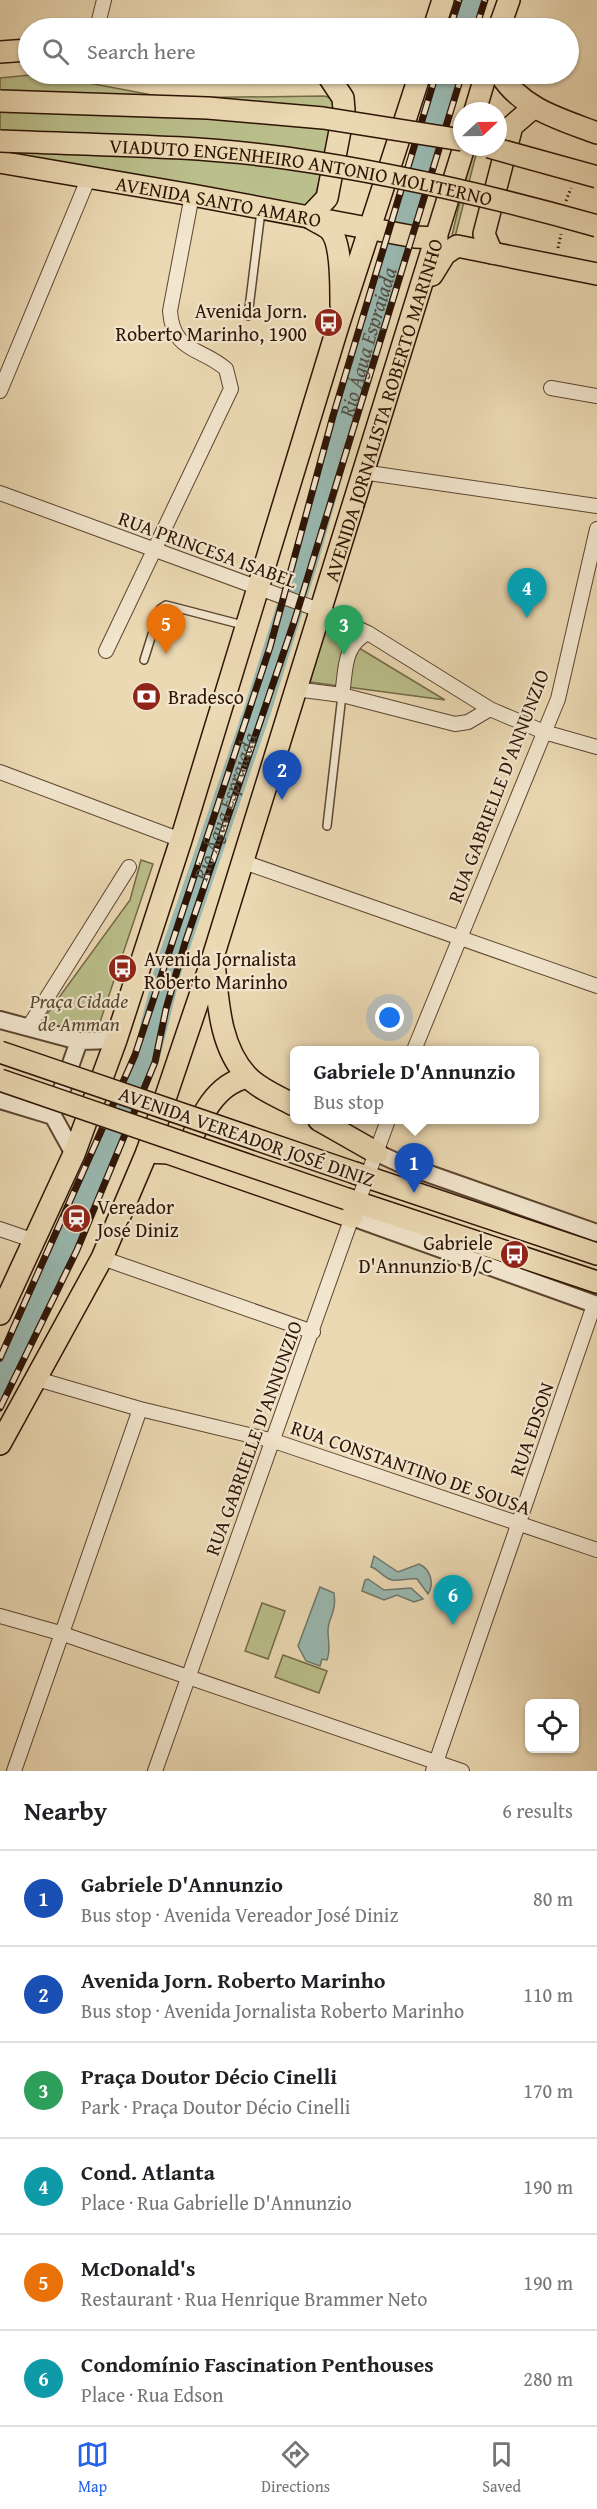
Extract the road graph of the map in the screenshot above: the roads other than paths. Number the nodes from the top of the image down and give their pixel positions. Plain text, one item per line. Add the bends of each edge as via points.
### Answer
1 (104, 0) edge
2 (442, 0) edge
3 (509, 0) edge
4 (100, 18) edge
5 (437, 18) edge
6 (503, 18) edge
7 (18, 51) edge
8 (0, 52) edge
9 (334, 84) edge
10 (417, 84) edge
11 (483, 84) edge
12 (510, 84) edge
13 (0, 101) edge
14 (478, 102) edge
15 (533, 108) junction
16 (597, 133) edge
17 (453, 139) edge
18 (0, 141) edge
19 (507, 152) edge
20 (461, 156) edge
21 (0, 162) edge
22 (89, 177) junction
23 (597, 177) edge
24 (192, 195) junction
25 (262, 208) junction
26 (309, 217) junction
27 (597, 226) edge
28 (380, 230) junction
29 (437, 238) junction
30 (492, 253) junction
31 (597, 274) edge
32 (419, 300) junction
33 (248, 316) dead end
34 (341, 318) junction
35 (551, 388) dead end
36 (0, 391) edge
37 (597, 396) edge
38 (362, 472) junction
39 (0, 493) edge
40 (597, 506) edge
41 (597, 529) edge
42 (155, 552) junction
43 (260, 588) junction
44 (316, 609) junction
45 (246, 626) junction
46 (368, 633) junction
47 (106, 651) dead end
48 (144, 660) dead end
49 (295, 689) junction
50 (342, 694) junction
51 (490, 709) junction
52 (544, 732) junction
53 (597, 747) edge
54 (0, 772) edge
55 (327, 826) dead end
56 (181, 840) junction
57 (241, 861) junction
58 (129, 867) dead end
59 (462, 939) junction
60 (213, 957) junction
61 (597, 986) edge
62 (0, 1020) edge
63 (28, 1028) junction
64 (116, 1040) junction
65 (79, 1041) junction
66 (416, 1046) edge
67 (0, 1052) edge
68 (248, 1077) junction
69 (0, 1080) edge
70 (0, 1100) edge
71 (290, 1103) edge
72 (53, 1116) junction
73 (328, 1124) edge
74 (386, 1124) edge
75 (147, 1152) junction
76 (377, 1153) junction
77 (74, 1154) junction
78 (192, 1161) junction
79 (362, 1175) junction
80 (353, 1206) junction
81 (0, 1229) edge
82 (597, 1233) edge
83 (35, 1241) junction
84 (597, 1254) edge
85 (102, 1258) junction
86 (597, 1282) edge
87 (596, 1305) edge
88 (0, 1314) edge
89 (313, 1332) junction
90 (37, 1379) junction
91 (140, 1409) junction
92 (274, 1441) junction
93 (0, 1443) edge
94 (519, 1523) junction
95 (597, 1550) edge
96 (0, 1616) edge
97 (60, 1633) junction
98 (189, 1677) junction
99 (435, 1767) edge
100 (14, 1771) edge
101 (155, 1771) edge
102 (462, 1771) edge

1 - 4 street
2 - 5 main road
3 - 6 main road
7 - 8 main road
9 - 26 main road via 343,98 344,110 327,198
10 - 28 main road
11 - 14 main road
12 - 15 main road
13 - 17 main road, VIADUTO ENGENHEIRO ANTONIO MOLITERNO, bridge via 208,108 323,118
15 - 16 main road
15 - 30 main road via 512,126 484,234
18 - 27 main road, VIADUTO ENGENHEIRO ANTONIO MOLITERNO, bridge via 207,150 285,158 511,201
19 - 23 main road, bridge
20 - 29 main road, AVENIDA JORNALISTA ROBERTO MARINHO
21 - 22 main road, AVENIDA SANTO AMARO
22 - 24 main road, AVENIDA SANTO AMARO
22 - 36 street
24 - 25 main road, AVENIDA SANTO AMARO
24 - 42 street via 170,311 171,326 189,348 222,366 228,373 231,389
25 - 26 main road, AVENIDA SANTO AMARO
25 - 33 lane
26 - 28 main road, AVENIDA SANTO AMARO
26 - 34 main road via 328,229 336,243
28 - 29 main road, AVENIDA SANTO AMARO
28 - 34 main road
29 - 32 main road, AVENIDA JORNALISTA ROBERTO MARINHO
30 - 31 main road
30 - 32 main road via 457,246 451,249
32 - 38 main road, AVENIDA JORNALISTA ROBERTO MARINHO
34 - 43 main road
35 - 37 street
38 - 40 street
38 - 44 main road, AVENIDA JORNALISTA ROBERTO MARINHO
39 - 42 street, RUA PRINCESA ISABEL
41 - 52 street, RUA GABRIELLE D'ANNUNZIO via 558,699
42 - 43 street, RUA PRINCESA ISABEL
42 - 47 street
43 - 44 street, RUA PRINCESA ISABEL
43 - 45 main road
44 - 46 street, RUA PRINCESA ISABEL
44 - 49 main road, AVENIDA JORNALISTA ROBERTO MARINHO
45 - 48 lane via 166,604 160,609
45 - 56 main road
46 - 50 street via 348,649
46 - 51 street, RUA PRINCESA ISABEL
49 - 50 street
49 - 57 main road, AVENIDA JORNALISTA ROBERTO MARINHO
50 - 51 street via 455,724 468,722
50 - 55 lane
51 - 52 street, RUA PRINCESA ISABEL
52 - 53 street, RUA PRINCESA ISABEL
52 - 59 street, RUA GABRIELLE D'ANNUNZIO
54 - 56 street
56 - 64 main road
57 - 59 street
57 - 60 main road, AVENIDA JORNALISTA ROBERTO MARINHO
58 - 63 street
59 - 61 street
59 - 66 street, RUA GABRIELLE D'ANNUNZIO
60 - 68 main road via 223,1027 236,1061
60 - 75 main road, AVENIDA JORNALISTA ROBERTO MARINHO
62 - 63 street
63 - 65 street
64 - 65 street
64 - 77 main road
65 - 72 street
67 - 79 main road, AVENIDA VEREADOR JOSÉ DINIZ, bridge
68 - 71 main road
68 - 78 main road via 219,1092 209,1106 188,1147
69 - 80 main road, AVENIDA VEREADOR JOSÉ DINIZ, bridge
70 - 72 street
72 - 77 street
73 - 76 main road
74 - 76 street, RUA GABRIELLE D'ANNUNZIO
75 - 78 main road via 168,1153
75 - 85 main road, AVENIDA JORNALISTA ROBERTO MARINHO
76 - 79 street, RUA GABRIELLE D'ANNUNZIO
76 - 82 street, AVENIDA VEREADOR JOSÉ DINIZ
77 - 83 main road
78 - 80 main road
79 - 80 street, RUA GABRIELLE D'ANNUNZIO
79 - 84 main road, AVENIDA VEREADOR JOSÉ DINIZ
80 - 86 main road, AVENIDA VEREADOR JOSÉ DINIZ
80 - 87 street, AVENIDA VEREADOR JOSÉ DINIZ
80 - 89 street, RUA GABRIELLE D'ANNUNZIO
81 - 83 street
83 - 88 main road
85 - 89 street
85 - 90 main road, AVENIDA JORNALISTA ROBERTO MARINHO
87 - 94 street, RUA EDSON
89 - 92 street, RUA GABRIELLE D'ANNUNZIO
90 - 91 street, RUA CONSTANTINO DE SOUSA
90 - 93 main road, AVENIDA JORNALISTA ROBERTO MARINHO
91 - 92 street, RUA CONSTANTINO DE SOUSA
91 - 97 street
92 - 94 street, RUA CONSTANTINO DE SOUSA
92 - 98 street, RUA GABRIELLE D'ANNUNZIO
94 - 95 street, RUA CONSTANTINO DE SOUSA
94 - 99 street, RUA EDSON
96 - 97 street
97 - 98 street
97 - 100 street
98 - 99 street
98 - 101 street, RUA GABRIELLE D'ANNUNZIO
99 - 102 street

